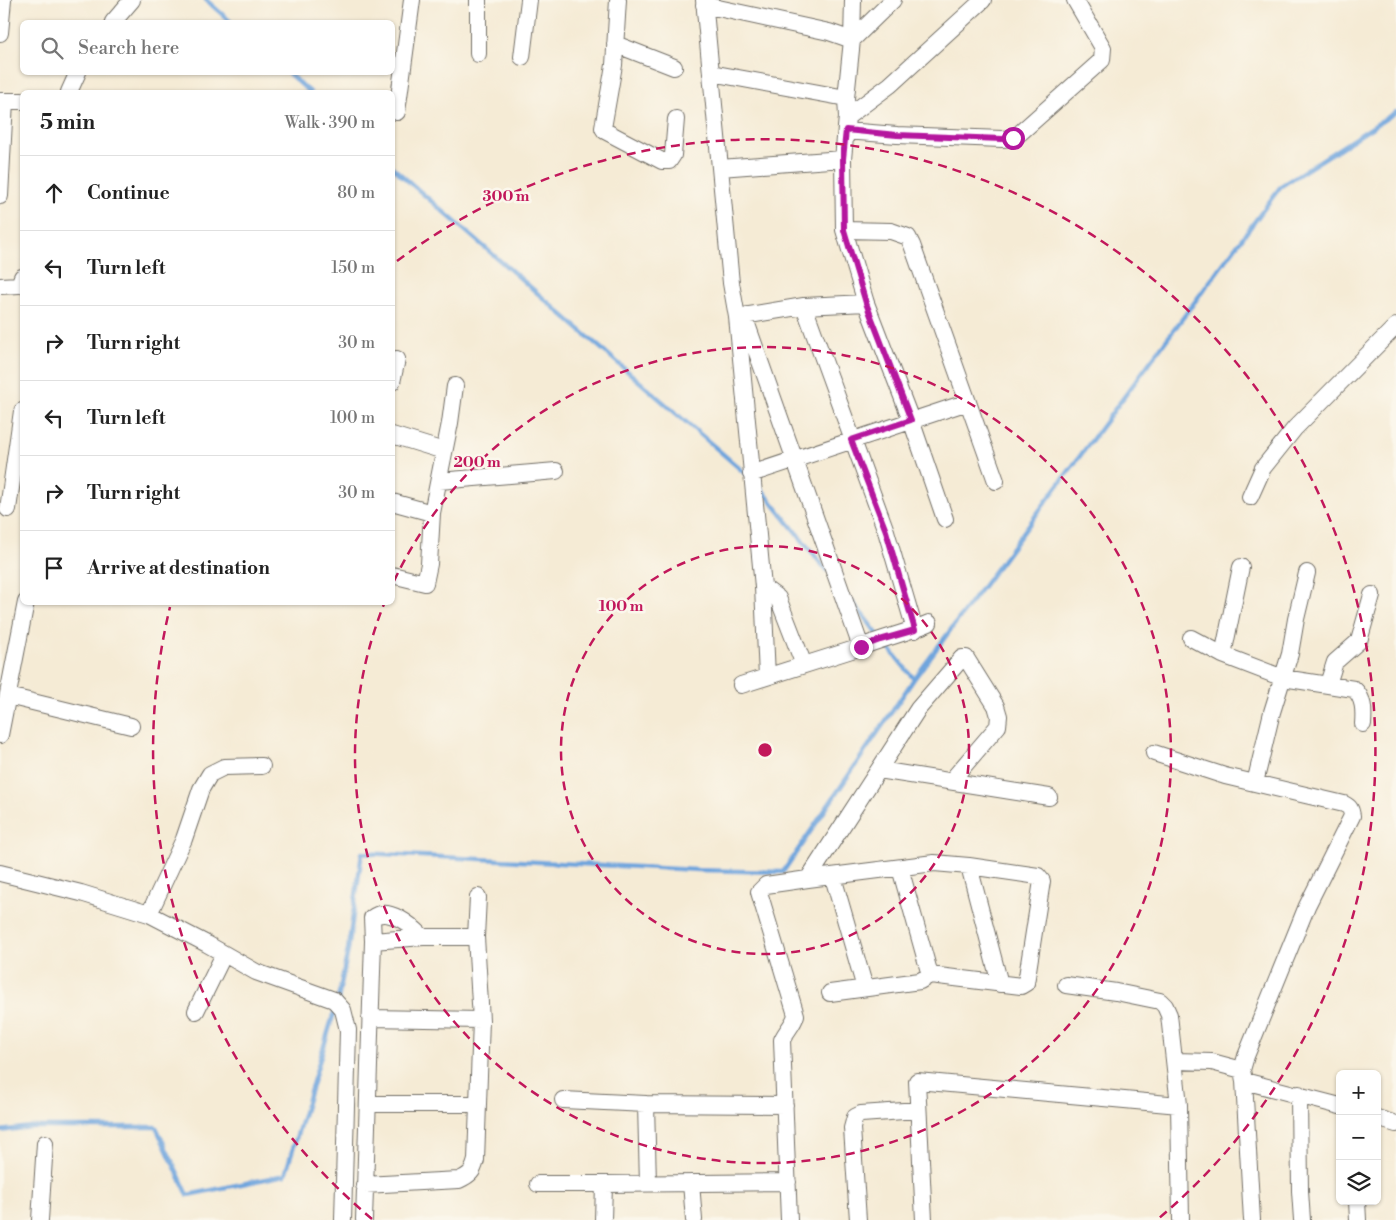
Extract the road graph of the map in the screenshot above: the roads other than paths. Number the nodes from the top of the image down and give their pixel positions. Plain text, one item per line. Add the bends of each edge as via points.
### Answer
1 (3, 0) edge
2 (132, 0) edge
3 (412, 0) edge
4 (478, 0) edge
5 (529, 0) edge
6 (618, 0) edge
7 (852, 0) edge
8 (893, 0) edge
9 (983, 0) edge
10 (1075, 0) edge
11 (704, 2) edge
12 (115, 20) edge
13 (0, 33) edge
14 (852, 40) junction
15 (616, 44) junction
16 (478, 54) dead end
17 (522, 57) dead end
18 (674, 67) dead end
19 (711, 73) junction
20 (77, 75) edge
21 (70, 90) edge
22 (846, 98) junction
23 (2, 101) edge
24 (20, 101) edge
25 (397, 112) dead end
26 (676, 119) dead end
27 (847, 124) junction
28 (1, 158) edge
29 (843, 159) junction
30 (720, 168) junction
31 (0, 196) edge
32 (844, 230) junction
33 (20, 283) edge
34 (0, 286) edge
35 (866, 303) junction
36 (804, 306) junction
37 (741, 317) junction
38 (1396, 326) edge
39 (397, 359) dead end
40 (395, 368) edge
41 (455, 386) dead end
42 (968, 402) junction
43 (911, 420) junction
44 (20, 427) edge
45 (395, 436) edge
46 (851, 440) junction
47 (444, 451) junction
48 (794, 459) junction
49 (556, 471) dead end
50 (752, 477) junction
51 (438, 481) junction
52 (996, 481) dead end
53 (1250, 497) dead end
54 (395, 503) edge
55 (10, 509) edge
56 (432, 513) junction
57 (944, 520) dead end
58 (1241, 567) dead end
59 (1307, 573) dead end
60 (395, 576) edge
61 (763, 587) junction
62 (1372, 595) dead end
63 (25, 605) edge
64 (1191, 638) dead end
65 (861, 647) junction
66 (1223, 655) junction
67 (804, 665) junction
68 (767, 676) junction
69 (1283, 678) junction
70 (1328, 684) junction
71 (741, 685) dead end
72 (8, 696) junction
73 (1363, 724) dead end
74 (131, 726) dead end
75 (0, 735) edge
76 (1154, 753) dead end
77 (262, 766) dead end
78 (879, 770) junction
79 (950, 781) junction
80 (1255, 783) junction
81 (1049, 797) dead end
82 (969, 866) junction
83 (900, 868) junction
84 (0, 872) edge
85 (833, 877) junction
86 (808, 879) junction
87 (478, 897) dead end
88 (149, 914) junction
89 (423, 937) junction
90 (476, 937) junction
91 (373, 941) junction
92 (224, 954) junction
93 (930, 976) junction
94 (1000, 984) junction
95 (1066, 985) dead end
96 (866, 988) junction
97 (830, 993) dead end
98 (196, 1011) dead end
99 (370, 1018) junction
100 (481, 1020) junction
101 (1175, 1061) junction
102 (1243, 1076) junction
103 (1299, 1094) junction
104 (563, 1100) dead end
105 (368, 1104) junction
106 (478, 1104) junction
107 (646, 1104) junction
108 (785, 1105) junction
109 (1179, 1105) junction
110 (1336, 1105) edge
111 (918, 1110) junction
112 (1381, 1119) edge
113 (1396, 1124) edge
114 (45, 1143) dead end
115 (788, 1182) junction
116 (691, 1183) junction
117 (538, 1184) dead end
118 (604, 1184) junction
119 (648, 1184) junction
120 (364, 1185) junction
121 (1357, 1205) edge
122 (40, 1220) edge
123 (342, 1220) edge
124 (364, 1220) edge
125 (603, 1220) edge
126 (694, 1220) edge
127 (789, 1220) edge
128 (858, 1220) edge
129 (924, 1220) edge
130 (1181, 1220) edge
131 (1252, 1220) edge
132 (1302, 1220) edge
133 (1358, 1220) edge

1 - 13 street
2 - 12 street
3 - 25 street
4 - 16 street
5 - 17 street
6 - 15 street
7 - 14 street
8 - 14 street
9 - 27 street
10 - 27 street via 1103,48 1102,60 1013,138 897,135
11 - 14 street
11 - 19 street
14 - 22 street
15 - 18 street
15 - 26 street via 605,132 669,161 673,155
19 - 22 street
19 - 30 street
20 - 21 street
22 - 27 street
23 - 24 street
23 - 28 street
27 - 29 street
28 - 31 street
29 - 30 street
29 - 32 street
30 - 37 street via 731,283
32 - 35 street
32 - 42 street via 891,232 908,238
33 - 34 street via 19,286
35 - 36 street
35 - 43 street
36 - 37 street
36 - 46 street
37 - 48 street
37 - 50 street
38 - 53 street via 1295,428 1263,468
39 - 40 street
41 - 47 street
42 - 43 street
42 - 52 street
43 - 46 street
43 - 57 street
44 - 55 street
45 - 47 street
46 - 48 street
46 - 65 street via 922,627
47 - 51 street
48 - 50 street
48 - 65 street
49 - 51 street
50 - 61 street
51 - 56 street
54 - 56 street
56 - 60 street via 425,583
58 - 66 street
59 - 69 street
61 - 67 street via 778,598
61 - 68 street
62 - 70 street via 1359,641 1335,662
63 - 72 street
64 - 66 street
65 - 67 street
66 - 69 street
67 - 68 street
68 - 71 street
69 - 70 street
69 - 80 street
70 - 73 street via 1359,693 1364,708
72 - 74 street
72 - 75 street
76 - 80 street
77 - 88 street via 224,767 210,774
78 - 79 street
78 - 79 street via 918,709 962,658 966,658 1000,716 998,726
78 - 86 street
79 - 81 street
80 - 102 street via 1344,804 1350,808 1352,816 1307,906 1246,1056
82 - 83 street via 934,863
82 - 94 street
82 - 94 street via 1038,876 1042,882 1026,983 1021,986
83 - 85 street
83 - 93 street
84 - 88 street
85 - 86 street
85 - 96 street
86 - 108 street via 766,885 759,892 796,1015 782,1040
87 - 90 street
88 - 92 street
89 - 90 street
89 - 91 street
89 - 91 street via 408,923 380,914 372,918
90 - 100 street
91 - 99 street
92 - 98 street
92 - 123 street via 339,1005 348,1030
93 - 94 street
93 - 96 street via 920,982
95 - 101 street via 1160,1001 1169,1014
96 - 97 street
99 - 100 street
99 - 105 street
100 - 106 street
101 - 102 street via 1212,1062
101 - 109 street
102 - 103 street
102 - 131 street
103 - 110 street
103 - 132 street
104 - 107 street
105 - 106 street
105 - 120 street
106 - 120 street via 476,1160 471,1174 459,1180
107 - 108 street
107 - 119 street
108 - 115 street
109 - 111 street via 917,1081
109 - 130 street
111 - 128 street via 855,1117 852,1128
111 - 129 street
112 - 113 street
114 - 122 street
115 - 116 street
115 - 127 street
116 - 119 street
116 - 126 street
117 - 118 street
118 - 119 street
118 - 125 street
120 - 124 street
121 - 133 street

